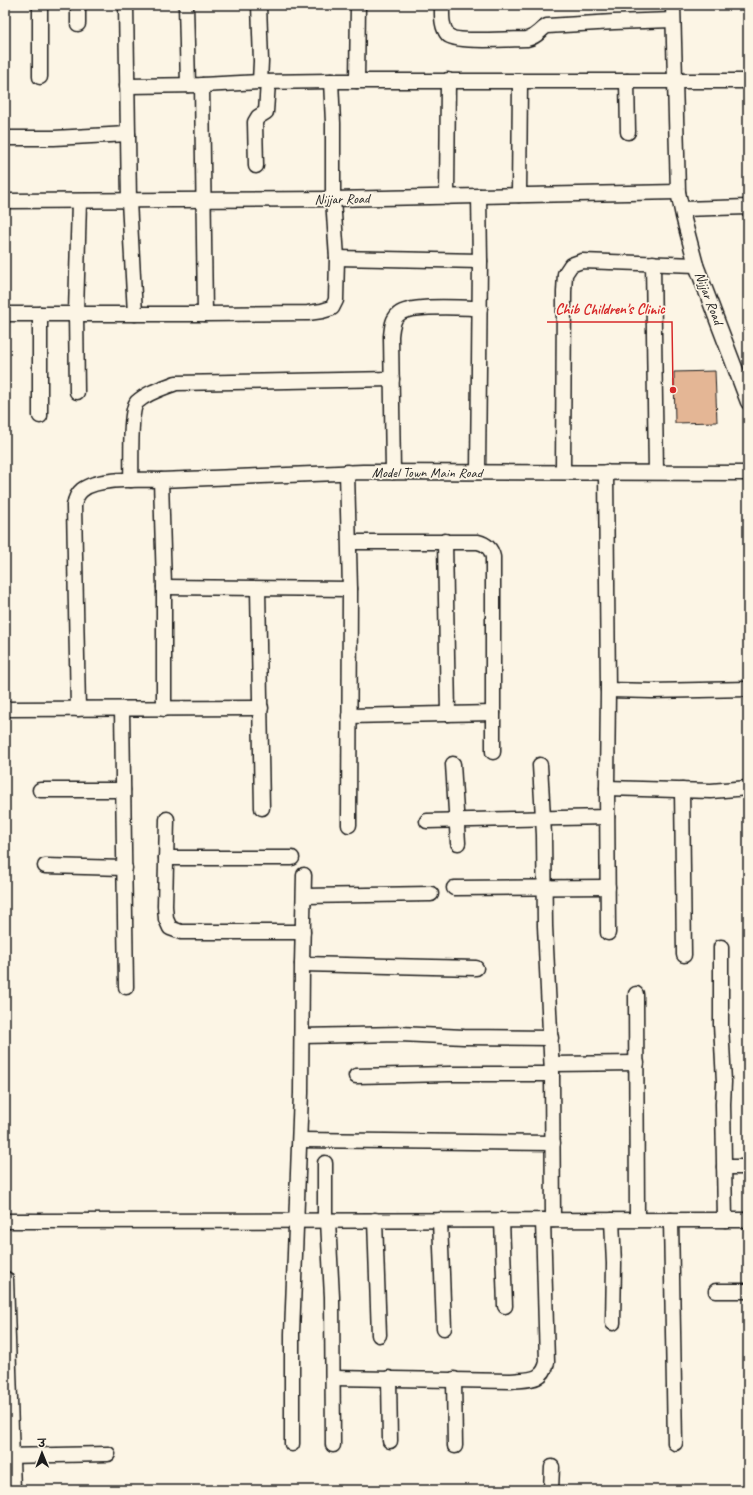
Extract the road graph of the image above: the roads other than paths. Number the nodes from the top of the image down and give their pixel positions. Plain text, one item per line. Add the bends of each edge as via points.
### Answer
1 (40, 5) edge
2 (78, 5) edge
3 (126, 5) edge
4 (186, 5) edge
5 (259, 5) edge
6 (358, 5) edge
7 (442, 5) edge
8 (673, 5) edge
9 (673, 20) junction
10 (78, 24) dead end
11 (40, 77) dead end
12 (448, 80) junction
13 (627, 80) junction
14 (675, 80) junction
15 (331, 81) junction
16 (357, 81) junction
17 (520, 81) junction
18 (748, 81) edge
19 (264, 82) junction
20 (188, 85) junction
21 (202, 85) junction
22 (127, 86) junction
23 (628, 132) dead end
24 (128, 134) junction
25 (5, 138) edge
26 (256, 166) dead end
27 (678, 192) junction
28 (519, 195) junction
29 (447, 196) junction
30 (479, 196) junction
31 (334, 199) junction
32 (204, 200) junction
33 (5, 201) edge
34 (79, 201) junction
35 (129, 201) junction
36 (748, 207) edge
37 (682, 209) junction
38 (337, 258) junction
39 (480, 261) junction
40 (654, 263) junction
41 (696, 265) junction
42 (480, 308) junction
43 (76, 313) junction
44 (5, 314) edge
45 (40, 314) junction
46 (135, 314) junction
47 (205, 314) junction
48 (392, 379) junction
49 (746, 389) edge
50 (77, 392) dead end
51 (748, 402) edge
52 (40, 416) dead end
53 (347, 472) junction
54 (393, 472) junction
55 (478, 472) junction
56 (563, 472) junction
57 (606, 472) junction
58 (656, 472) junction
59 (748, 472) edge
60 (131, 480) junction
61 (161, 480) junction
62 (445, 541) junction
63 (350, 542) junction
64 (164, 587) junction
65 (258, 589) junction
66 (350, 589) junction
67 (748, 689) edge
68 (608, 690) junction
69 (261, 708) junction
70 (5, 709) edge
71 (78, 709) junction
72 (122, 709) junction
73 (164, 709) junction
74 (493, 713) junction
75 (448, 714) junction
76 (349, 716) junction
77 (494, 752) dead end
78 (454, 764) dead end
79 (540, 766) dead end
80 (607, 788) junction
81 (748, 788) edge
82 (40, 790) dead end
83 (123, 790) junction
84 (682, 790) junction
85 (262, 808) dead end
86 (607, 817) junction
87 (167, 819) dead end
88 (543, 820) junction
89 (427, 821) dead end
90 (457, 821) junction
91 (349, 825) dead end
92 (458, 843) dead end
93 (166, 858) junction
94 (292, 858) dead end
95 (45, 866) dead end
96 (125, 868) junction
97 (304, 875) dead end
98 (545, 887) junction
99 (608, 887) junction
100 (454, 888) dead end
101 (432, 894) dead end
102 (304, 896) junction
103 (303, 932) junction
104 (608, 933) dead end
105 (721, 947) dead end
106 (684, 955) dead end
107 (302, 964) junction
108 (476, 968) dead end
109 (126, 987) dead end
110 (636, 994) dead end
111 (302, 1036) junction
112 (551, 1038) junction
113 (637, 1063) junction
114 (552, 1069) junction
115 (356, 1076) dead end
116 (300, 1140) junction
117 (552, 1143) junction
118 (325, 1162) dead end
119 (724, 1167) junction
120 (748, 1167) edge
121 (296, 1220) junction
122 (375, 1220) junction
123 (440, 1220) junction
124 (502, 1220) junction
125 (548, 1220) junction
126 (612, 1220) junction
127 (637, 1220) junction
128 (671, 1220) junction
129 (726, 1220) junction
130 (748, 1220) edge
131 (5, 1221) edge
132 (327, 1221) junction
133 (6, 1280) edge
134 (716, 1291) dead end
135 (748, 1291) edge
136 (505, 1306) dead end
137 (613, 1323) dead end
138 (444, 1328) dead end
139 (379, 1335) dead end
140 (333, 1378) junction
141 (389, 1378) junction
142 (454, 1379) junction
143 (390, 1441) dead end
144 (675, 1443) dead end
145 (292, 1444) dead end
146 (333, 1445) dead end
147 (455, 1446) dead end
148 (108, 1454) dead end
149 (9, 1456) edge
150 (552, 1467) dead end
151 (13, 1490) edge
152 (551, 1490) edge

1 - 11 street
2 - 10 street
3 - 22 street
4 - 20 street
5 - 19 street
6 - 16 street
7 - 9 street via 444,29 449,36 460,40 527,39 535,37 547,26
8 - 9 street, Nijjar Road
9 - 14 street, Nijjar Road
12 - 16 street
12 - 17 street
12 - 29 street
13 - 14 street
13 - 17 street
13 - 23 street
14 - 18 street
14 - 27 street, Nijjar Road
15 - 16 street
15 - 19 street
15 - 31 street
17 - 28 street
19 - 21 street
19 - 26 street via 266,112 255,122
20 - 21 street
20 - 22 street
21 - 32 street
22 - 24 street
24 - 25 street
24 - 35 street
27 - 28 street, Nijjar Road
27 - 37 street, Nijjar Road
28 - 30 street, Nijjar Road
29 - 30 street, Nijjar Road
29 - 31 street, Nijjar Road
30 - 39 street
31 - 32 street, Nijjar Road
31 - 38 street
32 - 35 street, Nijjar Road
32 - 47 street
33 - 34 street, Nijjar Road
34 - 35 street, Nijjar Road
34 - 43 street
35 - 46 street
36 - 37 street
37 - 41 street, Nijjar Road
38 - 39 street
38 - 47 street via 336,300 332,308 308,313
39 - 42 street
40 - 41 street
40 - 56 street via 582,261 571,265 565,274
40 - 58 street
41 - 49 street, Nijjar Road
42 - 48 street via 416,308 399,314 393,322 392,329
42 - 55 street
43 - 45 street
43 - 46 street
43 - 50 street
44 - 45 street
45 - 52 street
46 - 47 street
48 - 54 street
48 - 60 street via 176,383 151,393 136,403 132,416
49 - 51 street, Nijjar Road
53 - 54 street, Model Town Main Road
53 - 61 street, Model Town Main Road
53 - 63 street
54 - 55 street, Model Town Main Road
55 - 56 street, Model Town Main Road
56 - 57 street, Model Town Main Road
57 - 58 street, Model Town Main Road
57 - 68 street
58 - 59 street, Model Town Main Road
60 - 61 street, Model Town Main Road
60 - 71 street, Model Town Main Road via 105,481 89,486 75,499
61 - 64 street
62 - 63 street
62 - 74 street via 478,542 491,551
62 - 75 street
63 - 66 street
64 - 65 street
64 - 73 street
65 - 66 street
65 - 69 street
66 - 76 street
67 - 68 street
68 - 80 street
69 - 73 street
69 - 85 street
70 - 71 street
71 - 72 street
72 - 73 street
72 - 83 street
74 - 75 street
74 - 77 street
75 - 76 street
76 - 91 street
78 - 90 street
79 - 88 street
80 - 84 street
80 - 86 street
81 - 84 street
82 - 83 street
83 - 96 street
84 - 106 street
86 - 88 street
86 - 99 street
87 - 93 street
88 - 90 street
88 - 98 street
89 - 90 street
90 - 92 street
93 - 94 street
93 - 103 street via 165,906 170,928 181,932
95 - 96 street
96 - 109 street
97 - 102 street
98 - 99 street
98 - 100 street
98 - 112 street
99 - 104 street
101 - 102 street
102 - 103 street
103 - 107 street
105 - 119 street
107 - 108 street
107 - 111 street
110 - 113 street
111 - 112 street via 400,1034
111 - 116 street
112 - 114 street
113 - 114 street
113 - 127 street
114 - 115 street
114 - 117 street
116 - 117 street
116 - 121 street
117 - 125 street
118 - 132 street
119 - 120 street
119 - 129 street
121 - 131 street
121 - 132 street
121 - 145 street
122 - 123 street
122 - 132 street
122 - 139 street
123 - 124 street
123 - 138 street
124 - 125 street
124 - 136 street
125 - 126 street
125 - 142 street via 545,1370 541,1376 511,1381
126 - 127 street
126 - 137 street
127 - 128 street
128 - 129 street
128 - 144 street
129 - 130 street
132 - 140 street via 332,1298
133 - 149 street
134 - 135 street
140 - 141 street
140 - 146 street
141 - 142 street
141 - 143 street
142 - 147 street
148 - 149 street
149 - 151 street
150 - 152 street

